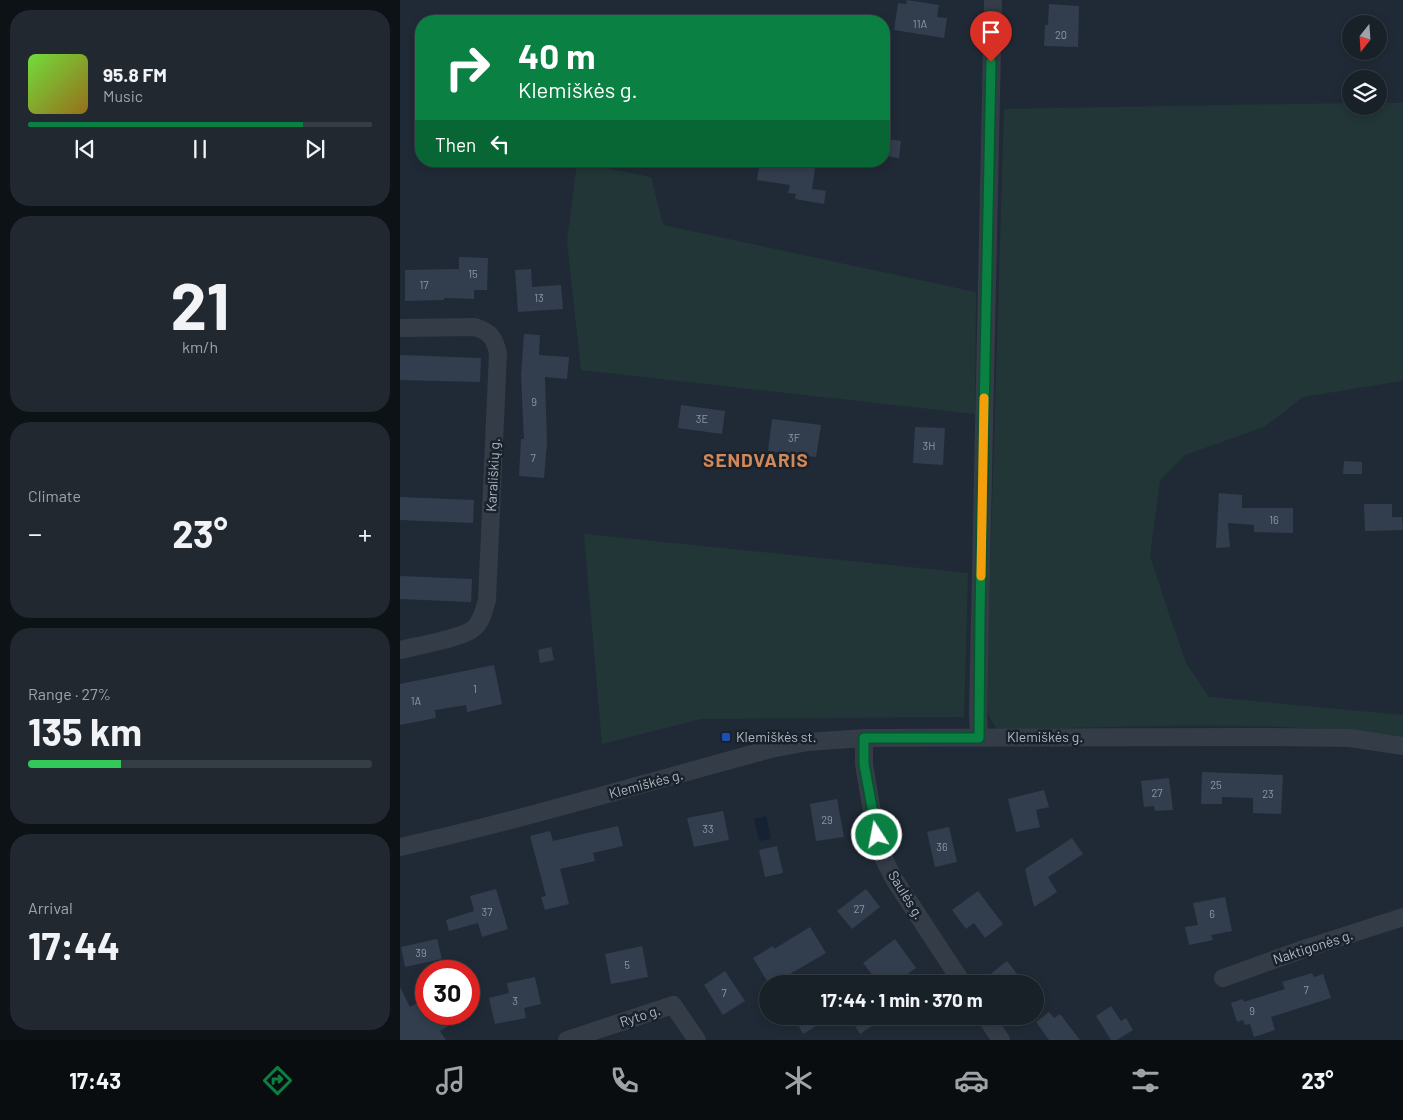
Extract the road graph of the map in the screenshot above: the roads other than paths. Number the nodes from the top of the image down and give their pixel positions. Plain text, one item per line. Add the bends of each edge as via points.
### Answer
1 (993, 0) edge
2 (400, 328) edge
3 (400, 650) edge
4 (864, 738) junction
5 (979, 738) junction
6 (1403, 746) edge
7 (400, 847) edge
8 (1403, 917) edge
9 (957, 975) edge
10 (1223, 978) dead end
11 (991, 1025) edge
12 (566, 1040) edge
13 (696, 1040) edge
14 (1001, 1040) edge

1 - 5 street
2 - 3 street, Karališkių g. via 475,327 491,335 498,353 484,613 473,630 463,635
4 - 5 street, Klemiškės g.
4 - 7 street, Klemiškės g. via 808,742 771,749 462,834
4 - 9 street, Saulės g. via 866,773 883,857
5 - 6 street, Klemiškės g. via 1350,738
8 - 10 street, Naktigonės g.
11 - 14 street
12 - 13 street, Ryto g. via 673,1005

